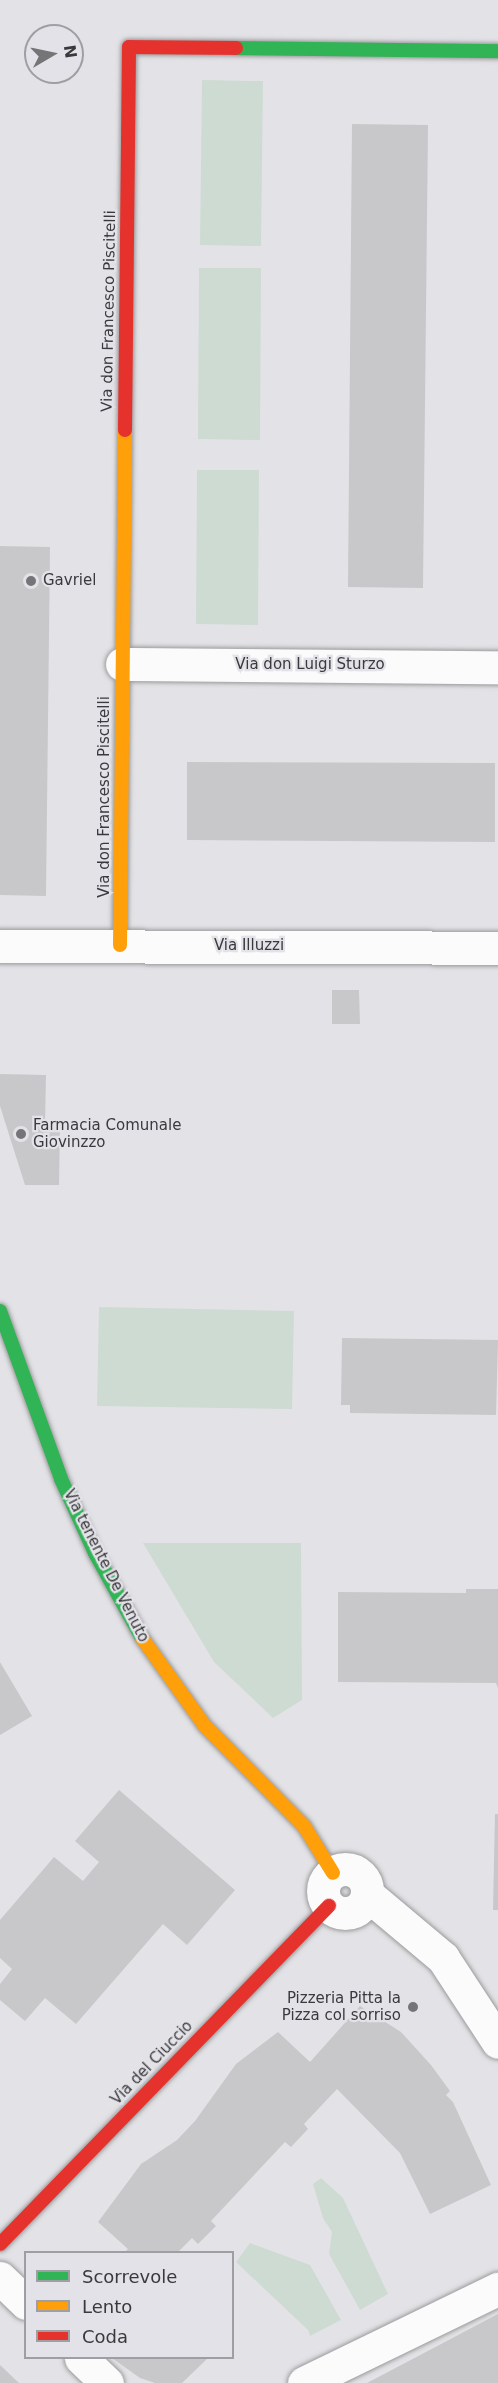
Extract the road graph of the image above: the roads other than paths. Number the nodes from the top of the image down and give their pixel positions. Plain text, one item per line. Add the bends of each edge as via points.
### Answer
1 (498, 51) edge
2 (122, 664) junction
3 (498, 667) edge
4 (120, 945) junction
5 (0, 946) edge
6 (498, 948) edge
7 (2, 1324) edge
8 (333, 1873) junction
9 (368, 1895) junction
10 (329, 1906) junction
11 (498, 2042) edge
12 (0, 2244) edge
13 (0, 2278) edge
14 (498, 2289) edge
15 (24, 2301) edge
16 (82, 2359) edge
17 (107, 2383) edge
18 (304, 2383) edge

1 - 2 street, Via don Francesco Piscitelli via 129,47
2 - 3 street, Via don Luigi Sturzo
2 - 4 street, Via don Francesco Piscitelli
4 - 5 street, Via Illuzzi
4 - 6 street, Via Illuzzi
7 - 8 street, Via tenente De Venuto via 61,1479 95,1553 146,1644 205,1726 304,1826
8 - 9 street via 345,1869 357,1873 366,1882
8 - 10 street via 323,1888
9 - 10 street via 361,1908 348,1914
9 - 11 street via 443,1958
10 - 12 street, Via del Ciuccio
13 - 15 street
14 - 18 street
16 - 17 street

